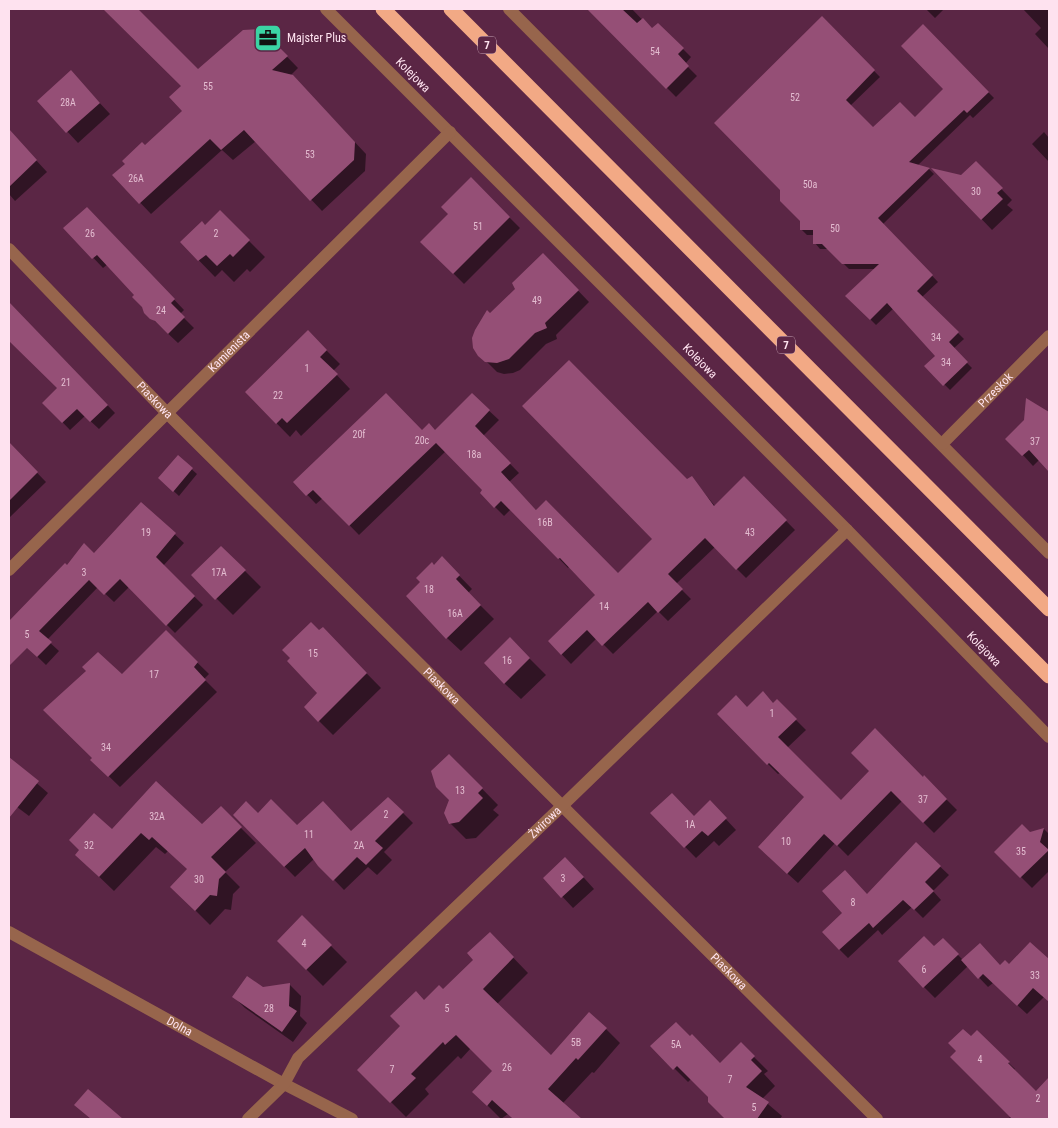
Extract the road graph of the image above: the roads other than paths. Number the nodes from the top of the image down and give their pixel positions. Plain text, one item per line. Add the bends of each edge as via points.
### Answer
1 (326, 9) edge
2 (384, 9) edge
3 (451, 9) edge
4 (509, 9) edge
5 (450, 132) junction
6 (9, 249) edge
7 (1049, 336) edge
8 (167, 413) junction
9 (942, 444) junction
10 (847, 530) junction
11 (1049, 553) edge
12 (9, 570) edge
13 (1049, 609) edge
14 (1049, 676) edge
15 (1049, 737) edge
16 (562, 806) junction
17 (9, 932) edge
18 (284, 1084) junction
19 (248, 1119) edge
20 (352, 1119) edge
21 (877, 1119) edge

1 - 5 street, Kolejowa
2 - 14 highway, Kolejowa
3 - 13 highway, 7
4 - 9 street
5 - 8 street, Kamienista
5 - 10 street, Kolejowa
6 - 8 street, Piaskowa
7 - 9 street, Przeskok
8 - 12 street, Kamienista
8 - 16 street, Piaskowa
9 - 11 street
10 - 15 street, Kolejowa
10 - 16 street, Żwirowa
16 - 18 street, Żwirowa via 298,1058
16 - 21 street, Piaskowa
17 - 18 street, Dolna
18 - 19 street, Żwirowa
18 - 20 street, Dolna

